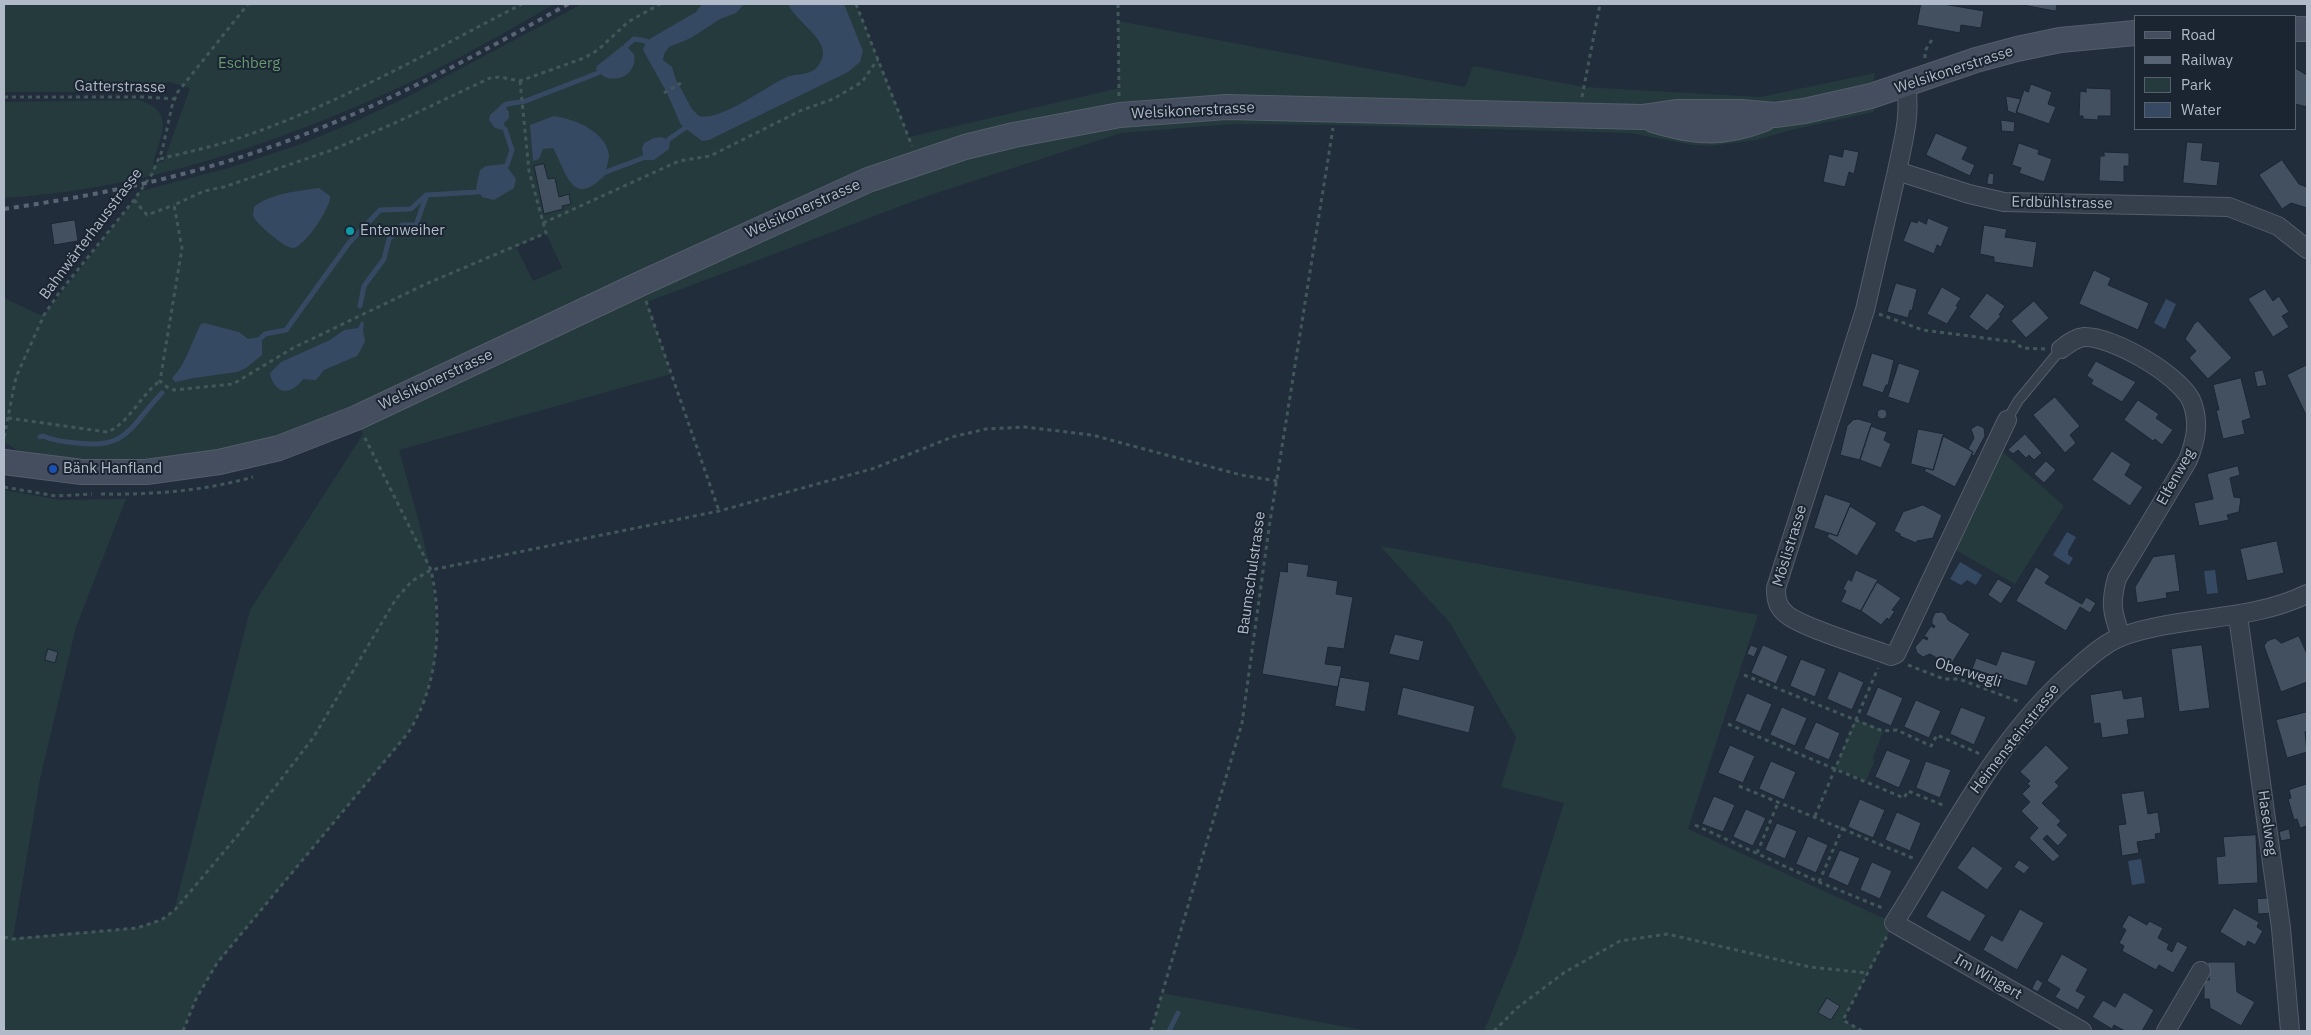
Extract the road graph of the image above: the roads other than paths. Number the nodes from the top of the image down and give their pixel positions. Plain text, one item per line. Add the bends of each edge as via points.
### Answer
1 (2134, 33) edge
2 (1906, 85) junction
3 (1897, 171) junction
4 (2307, 249) edge
5 (2060, 349) joint
6 (2007, 420) joint
7 (4, 462) edge
8 (2307, 594) edge
9 (2238, 616) junction
10 (2121, 637) junction
11 (1897, 919) joint
12 (2201, 971) dead end
13 (2082, 1031) edge
14 (2166, 1031) edge
15 (2290, 1031) edge

1 - 2 main road, Welsikonerstrasse via 2060,40 2017,49
2 - 3 street via 1908,122
2 - 7 main road, Welsikonerstrasse via 1840,104 1775,115 1676,112 1642,117 1226,107 1120,115 1014,135 868,180 356,418 279,448 188,467 108,473
3 - 4 street, Erdbühlstrasse via 2004,202 2229,206 2278,226
3 - 6 street, Möslistrasse via 1865,310 1776,588 1776,598 1784,612 1792,619 1890,654
5 - 6 lane via 2018,401
5 - 10 street, Elfenweg via 2082,337 2107,340 2163,370 2179,383 2191,400 2197,423 2195,442 2188,460 2117,578 2112,612
8 - 9 street, Heimensteinstrasse
9 - 10 street, Heimensteinstrasse via 2162,624
9 - 15 street, Haselweg via 2281,928
10 - 11 street, Heimensteinstrasse via 2084,661 2037,708 1960,811
11 - 13 street, Im Wingert
12 - 14 street

